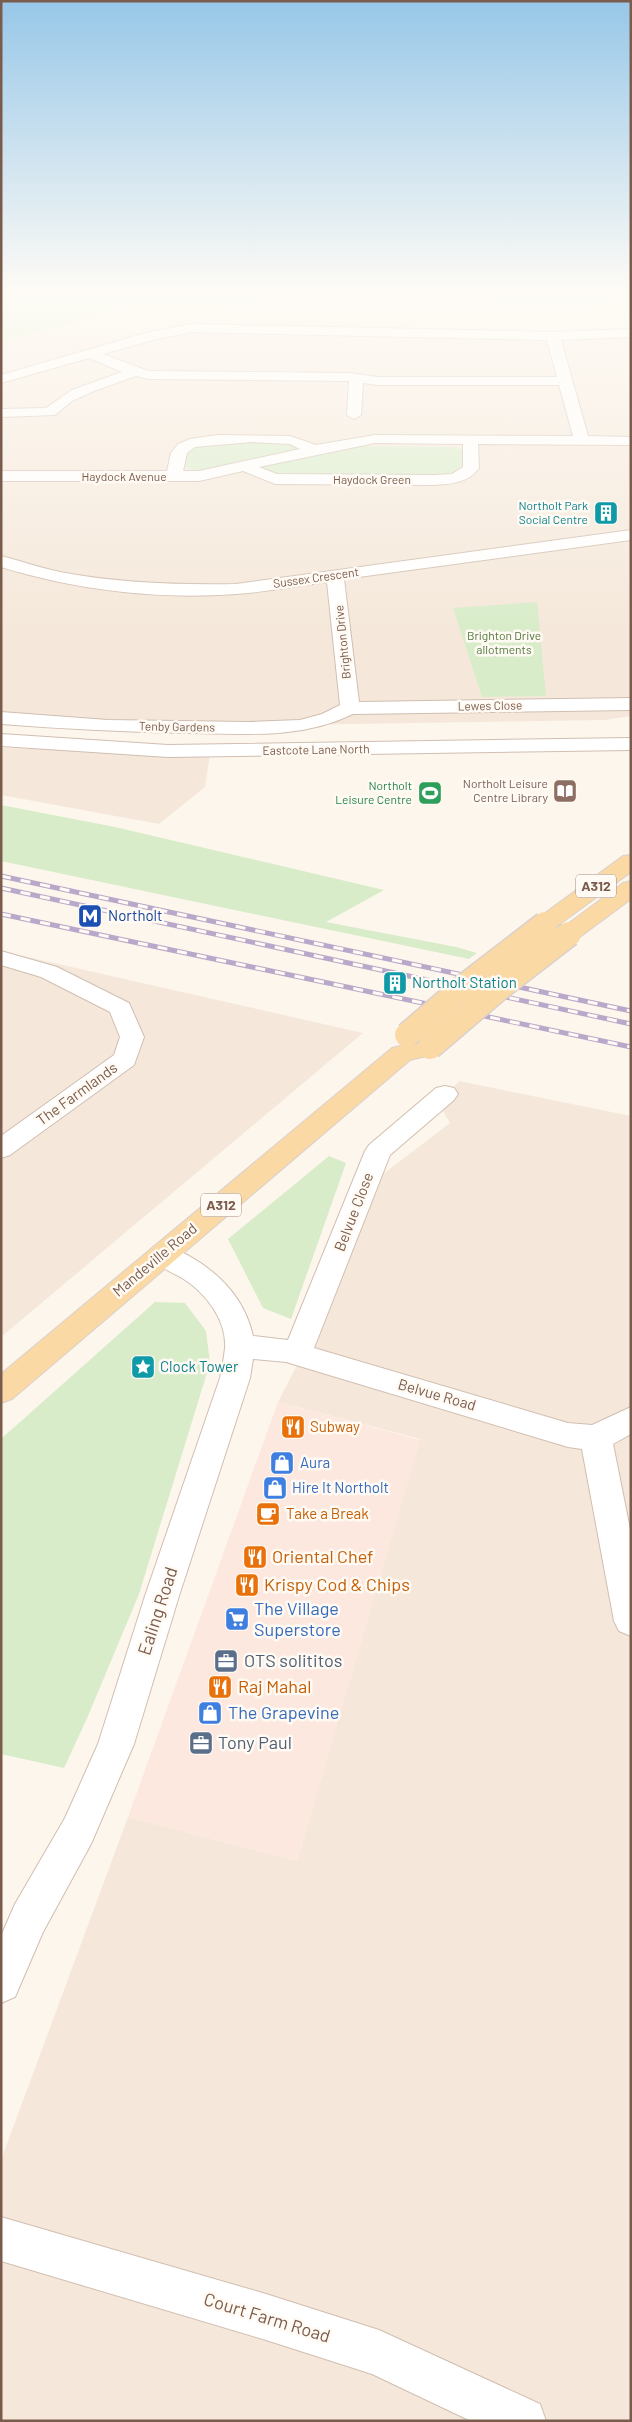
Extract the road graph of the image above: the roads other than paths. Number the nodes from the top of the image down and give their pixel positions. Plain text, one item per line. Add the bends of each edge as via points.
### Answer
1 (55, 406) edge
2 (355, 406) edge
3 (571, 406) edge
4 (1, 412) edge
5 (354, 415) dead end
6 (470, 441) junction
7 (631, 441) edge
8 (582, 442) junction
9 (314, 450) junction
10 (246, 466) junction
11 (1, 476) edge
12 (174, 477) junction
13 (627, 540) edge
14 (1, 561) edge
15 (335, 576) junction
16 (631, 704) edge
17 (350, 708) junction
18 (1, 718) edge
19 (1, 740) edge
20 (631, 744) edge
21 (631, 861) edge
22 (631, 888) edge
23 (1, 958) edge
24 (404, 1044) junction
25 (445, 1094) dead end
26 (12, 1127) edge
27 (1, 1149) edge
28 (162, 1254) junction
29 (240, 1346) junction
30 (297, 1354) junction
31 (1, 1391) edge
32 (631, 1419) edge
33 (596, 1438) junction
34 (631, 1621) edge
35 (1, 1983) edge
36 (1, 2239) edge
37 (523, 2421) edge

1 - 4 street via 50,412
2 - 5 street
3 - 8 street
6 - 8 street, Haydock Avenue
6 - 9 street, Haydock Avenue via 375,439
6 - 10 street, Haydock Green via 471,468 466,474 452,479 275,479
7 - 8 street, Haydock Avenue
9 - 10 street, Haydock Avenue
9 - 12 street via 288,439 195,441 183,446 179,452
10 - 12 street, Haydock Avenue via 199,476
11 - 12 street, Haydock Avenue
13 - 15 street, Sussex Crescent
14 - 15 street, Sussex Crescent via 58,578 174,590 236,588
15 - 17 street, Brighton Drive
16 - 17 street, Lewes Close
17 - 18 street, Tenby Gardens via 301,726 256,728 108,726
19 - 20 street, Eastcote Lane North via 168,751
21 - 24 main road, Mandeville Road / A312, bridge via 462,988
22 - 24 main road, Mandeville Road / A312, bridge via 498,989 430,1047
23 - 26 street, The Farmlands via 49,972 120,1008 132,1037 125,1059
24 - 28 main road, Mandeville Road / A312
25 - 30 street, Belvue Close via 378,1151
26 - 27 street, The Farmlands
28 - 29 street, Ealing Road via 199,1275 220,1296 235,1321
28 - 31 main road, Mandeville Road / A312
29 - 30 street, Belvue Road
29 - 35 street, Ealing Road via 235,1378 116,1744 78,1830 29,1918
30 - 33 street, Belvue Road via 568,1435
32 - 33 street
33 - 34 street
36 - 37 street, Court Farm Road via 380,2353

